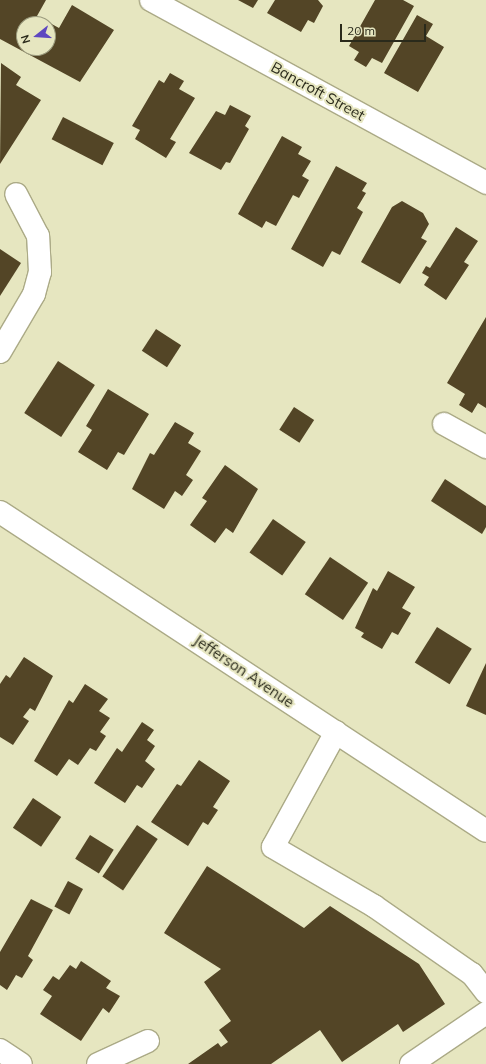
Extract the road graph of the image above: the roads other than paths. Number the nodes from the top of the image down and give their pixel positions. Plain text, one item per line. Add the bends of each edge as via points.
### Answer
1 (151, 0) edge
2 (486, 183) edge
3 (16, 194) dead end
4 (0, 352) edge
5 (444, 424) dead end
6 (486, 447) edge
7 (0, 512) edge
8 (336, 732) junction
9 (486, 831) edge
10 (486, 992) edge
11 (486, 1012) edge
12 (148, 1041) dead end
13 (0, 1050) edge
14 (21, 1064) edge
15 (98, 1064) edge
16 (411, 1064) edge

1 - 2 street, Bancroft Street
3 - 4 street via 38,236 40,272 34,294
5 - 6 street
7 - 8 street, Jefferson Avenue
8 - 9 street, Jefferson Avenue
8 - 10 street via 273,847 374,906 472,974
11 - 16 street
12 - 15 street
13 - 14 street

